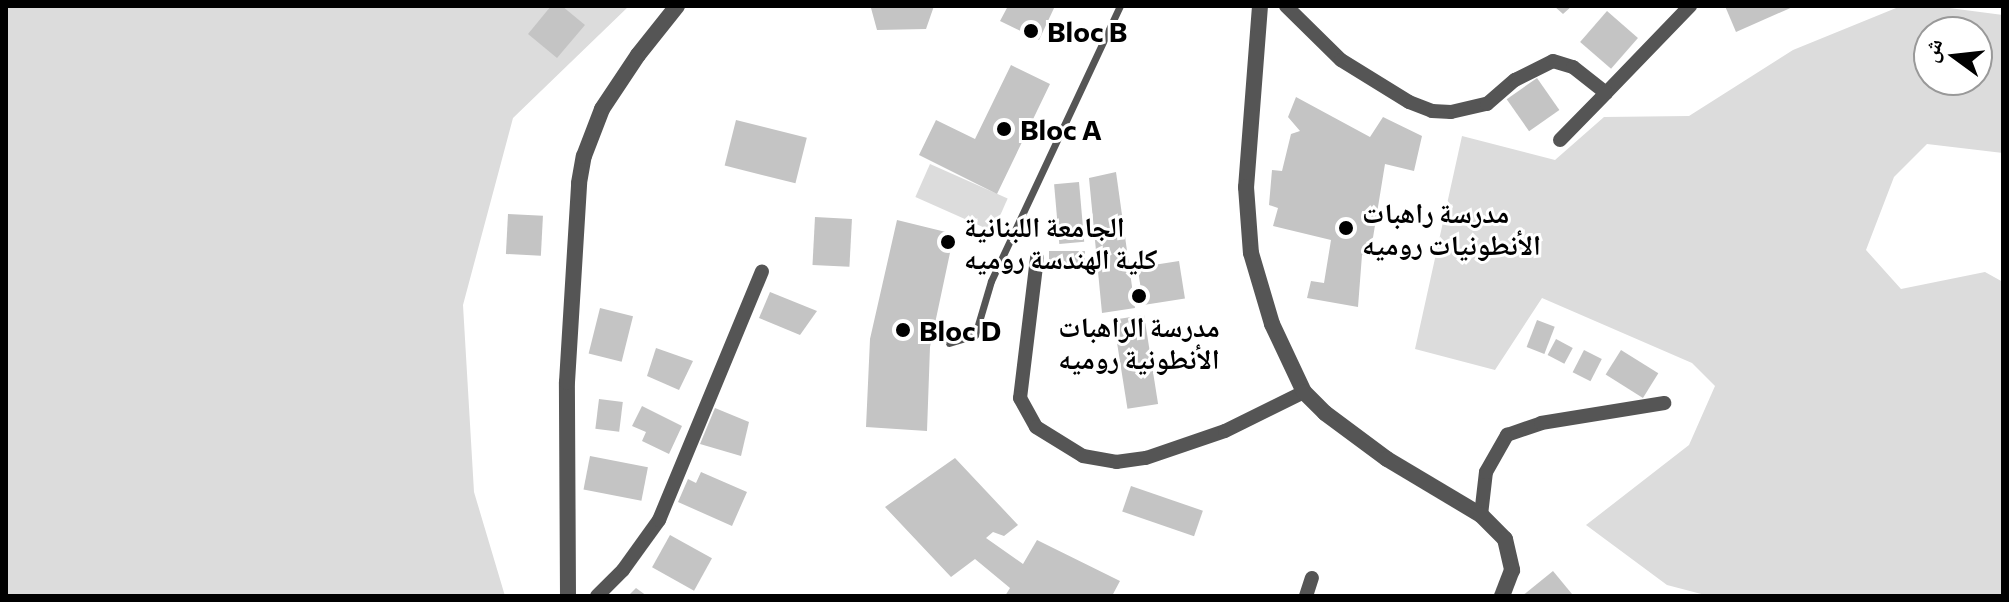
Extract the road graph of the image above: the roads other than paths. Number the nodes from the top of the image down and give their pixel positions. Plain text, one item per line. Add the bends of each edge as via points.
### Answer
1 (677, 6) edge
2 (1120, 6) edge
3 (1260, 6) edge
4 (1286, 6) edge
5 (1690, 6) edge
6 (1606, 93) junction
7 (1560, 140) dead end
8 (1037, 258) dead end
9 (762, 271) dead end
10 (949, 343) dead end
11 (1304, 392) junction
12 (1664, 403) dead end
13 (1481, 515) junction
14 (1312, 578) dead end
15 (568, 596) edge
16 (597, 596) edge
17 (1306, 596) edge
18 (1502, 596) edge

1 - 15 street via 602,109 579,183 567,382
2 - 10 lane via 991,281 975,335
3 - 11 street via 1247,154 1250,240 1272,324
4 - 6 street via 1341,60 1432,111 1472,110 1487,104 1515,80 1553,61 1573,67
5 - 6 street
6 - 7 street
8 - 11 street via 1020,398 1036,427 1083,456 1116,462 1146,458 1225,431
9 - 16 street via 659,520
11 - 13 street via 1387,459
12 - 13 street via 1541,423 1507,435 1486,472
13 - 18 street via 1505,539 1511,554 1512,570
14 - 17 street

